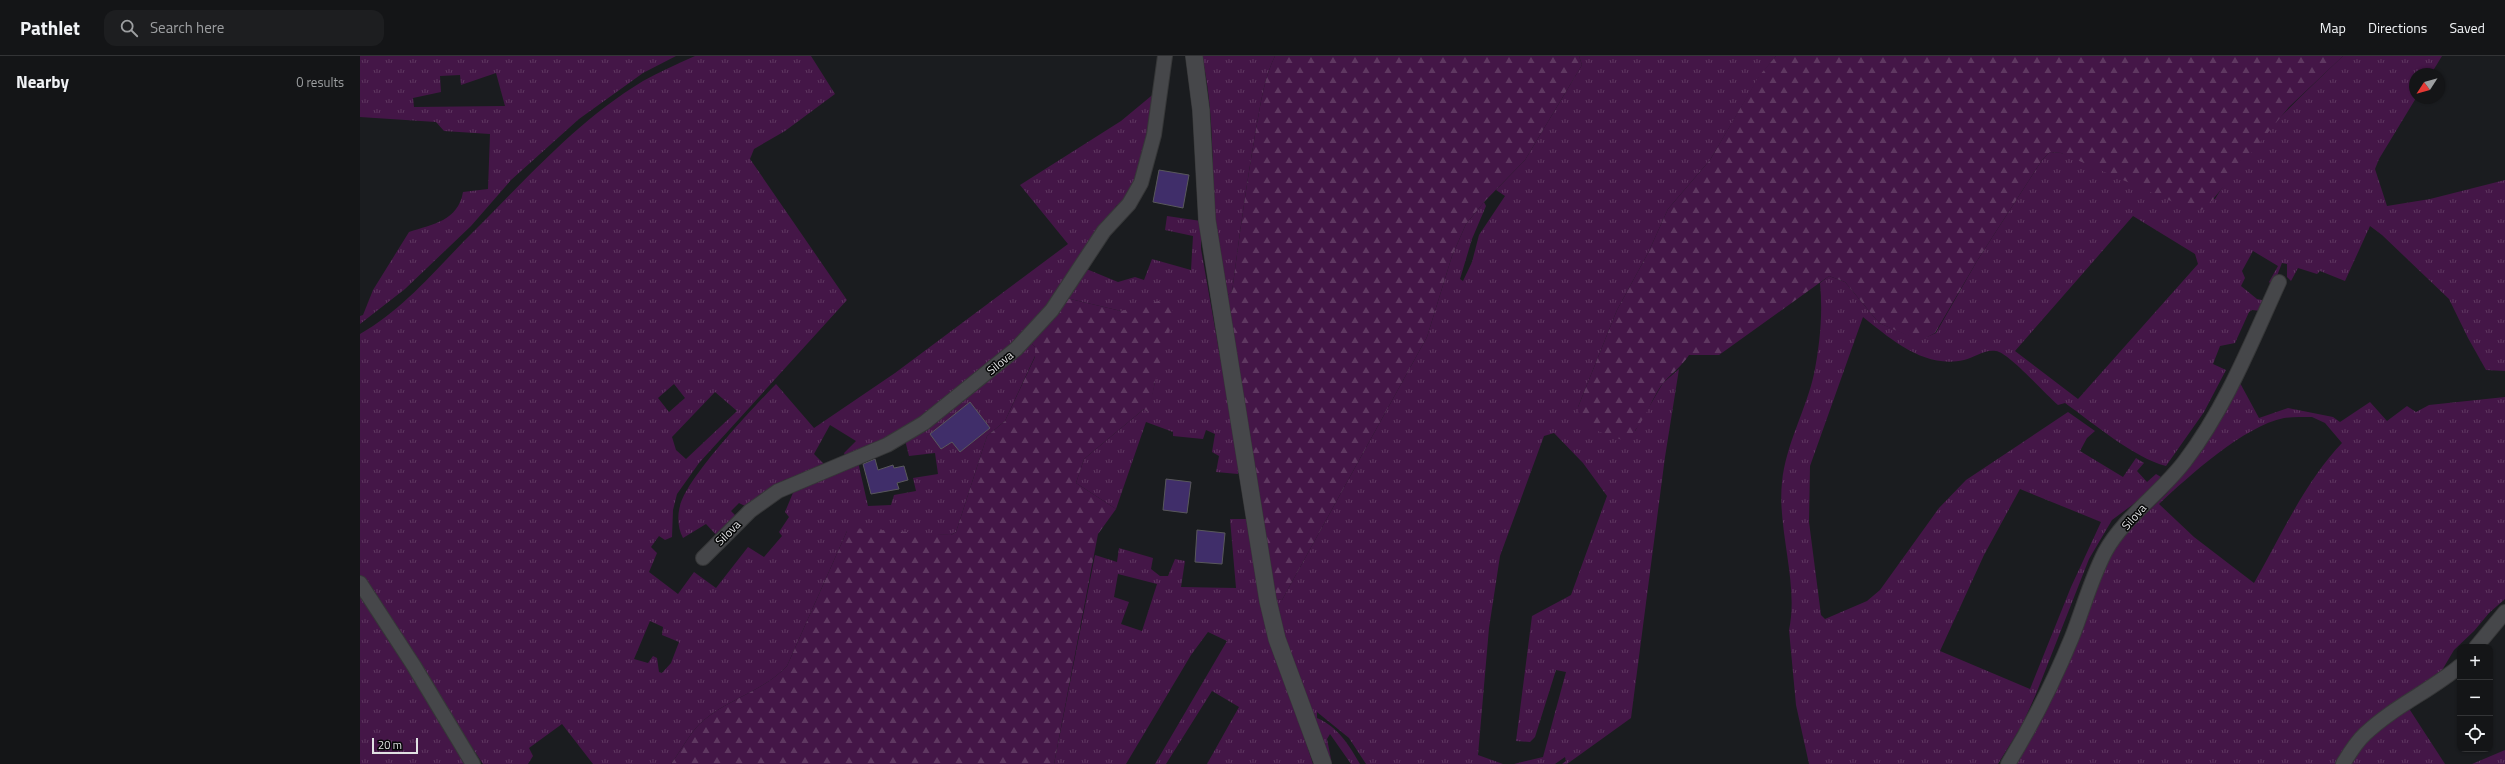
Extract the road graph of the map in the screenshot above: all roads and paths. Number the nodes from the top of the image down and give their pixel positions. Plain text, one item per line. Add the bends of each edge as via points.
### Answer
1 (1165, 56) edge
2 (1194, 56) edge
3 (2279, 282) dead end
4 (703, 558) dead end
5 (360, 582) edge
6 (2505, 612) edge
7 (2478, 644) edge
8 (2457, 668) edge
9 (473, 764) edge
10 (1322, 764) edge
11 (2008, 764) edge
12 (2343, 764) edge

1 - 4 street, Silova via 1154,135 1141,183 1129,204 1104,231 1052,310 1016,350 924,423 887,445 778,491 750,511
2 - 10 street via 1201,110 1207,220 1268,601 1277,638
3 - 11 street, Silova via 2226,396 2186,461 2160,491 2134,514 2106,551 2051,686
5 - 9 street
6 - 7 street
8 - 12 street via 2392,712 2364,735

